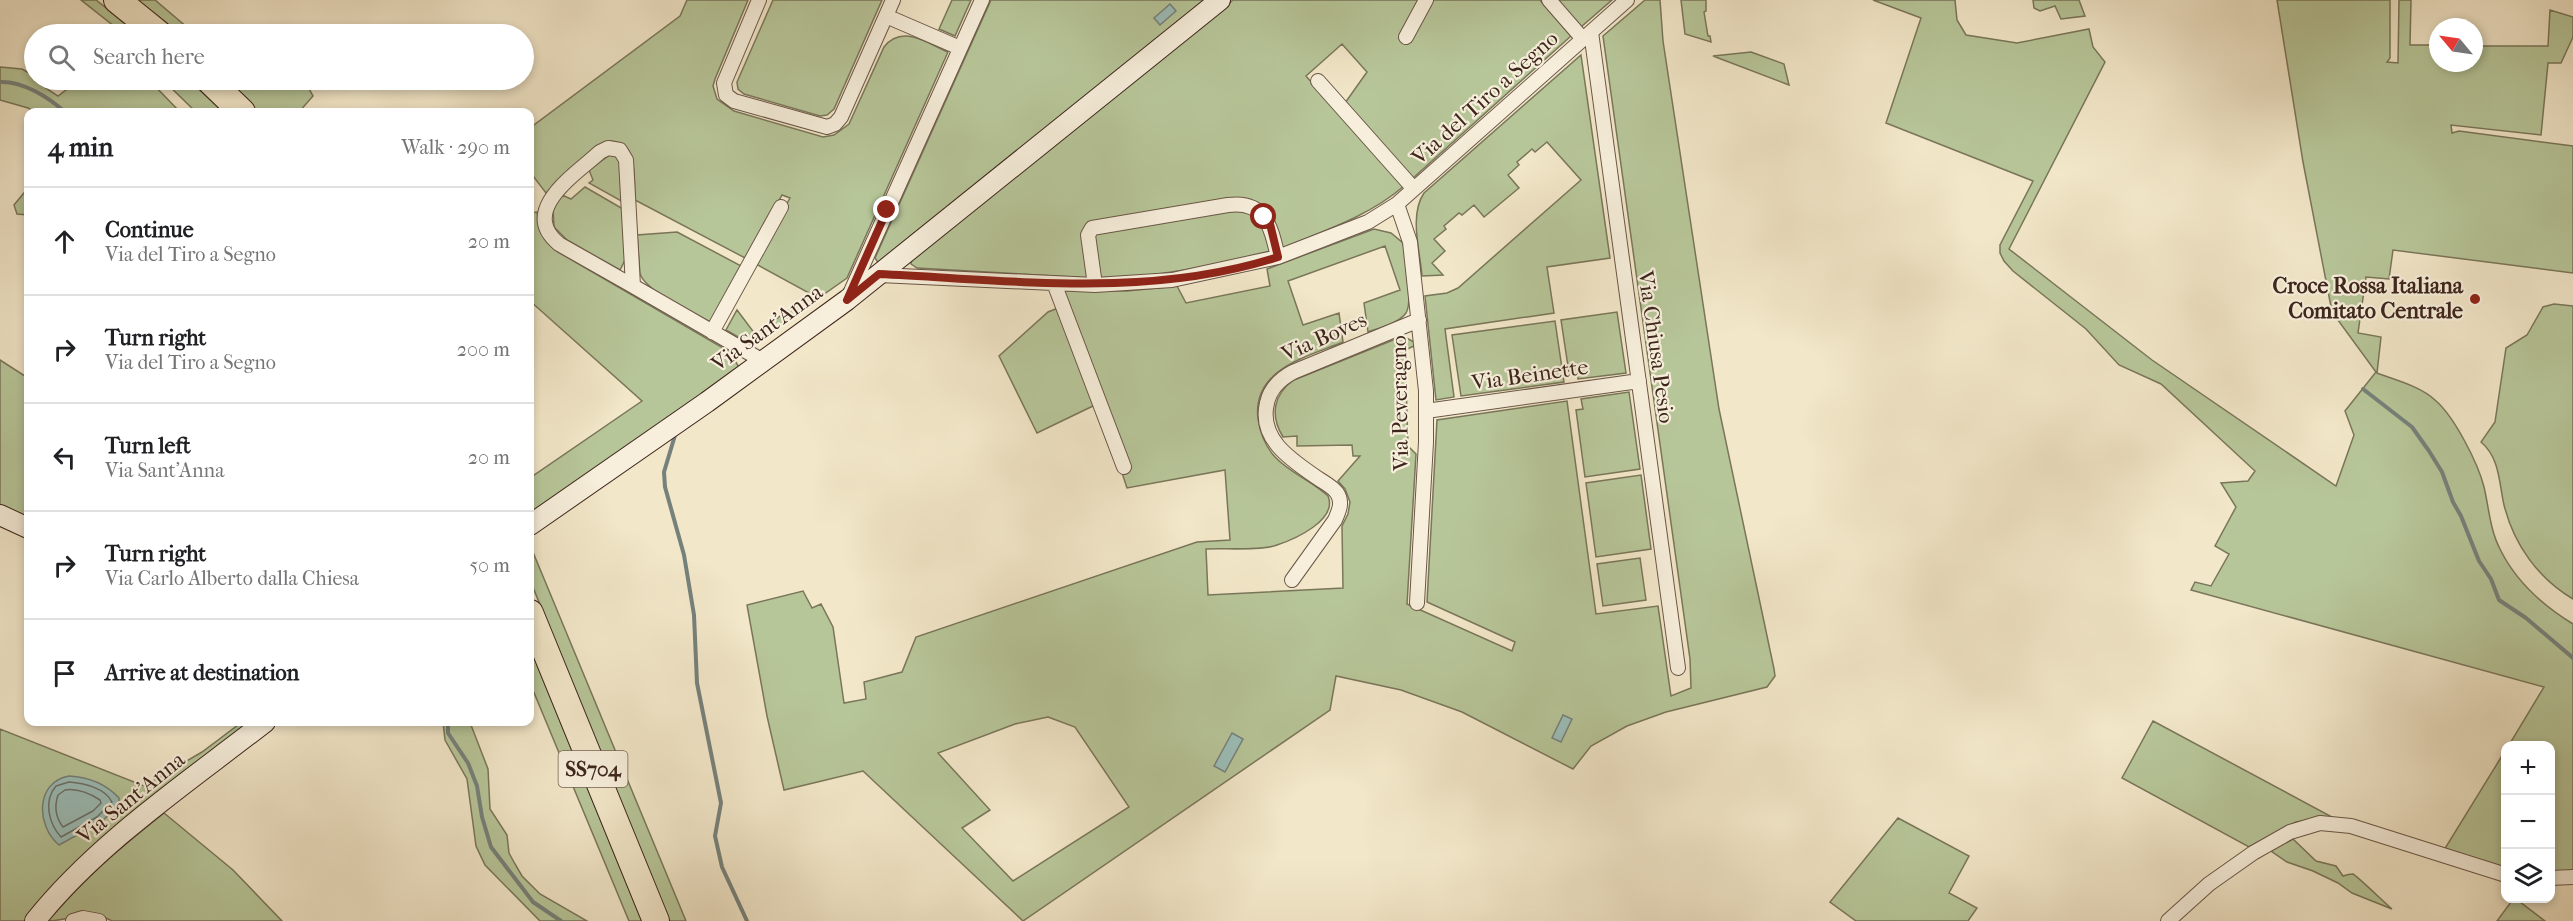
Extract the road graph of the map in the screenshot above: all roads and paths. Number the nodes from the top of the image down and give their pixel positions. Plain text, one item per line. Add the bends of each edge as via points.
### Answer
1 (117, 0) edge
2 (759, 0) edge
3 (893, 0) edge
4 (982, 0) edge
5 (1220, 0) edge
6 (1426, 0) edge
7 (1549, 0) edge
8 (1627, 0) edge
9 (886, 16) junction
10 (147, 24) edge
11 (1587, 35) junction
12 (1406, 37) dead end
13 (960, 48) junction
14 (1318, 81) dead end
15 (219, 90) edge
16 (238, 108) edge
17 (1414, 189) junction
18 (1397, 204) junction
19 (781, 207) dead end
20 (1278, 257) junction
21 (879, 274) junction
22 (1054, 283) junction
23 (1095, 285) junction
24 (633, 286) junction
25 (847, 300) junction
26 (1419, 320) junction
27 (712, 332) junction
28 (763, 361) junction
29 (1639, 381) junction
30 (1426, 411) junction
31 (1124, 467) dead end
32 (0, 514) edge
33 (534, 522) edge
34 (24, 526) edge
35 (1292, 580) dead end
36 (1417, 603) dead end
37 (534, 625) edge
38 (1678, 668) dead end
39 (260, 726) edge
40 (2501, 874) edge
41 (2573, 877) edge
42 (2555, 878) edge
43 (35, 921) edge
44 (73, 921) edge
45 (99, 921) edge
46 (656, 921) edge
47 (2168, 921) edge

1 - 10 highway
2 - 9 street via 724,83 725,93 734,102 824,127 840,120
3 - 9 street
4 - 13 street
5 - 21 street, Via Sant'Anna
6 - 12 street
7 - 11 street, Via del Tiro a Segno
8 - 11 street, Via del Tiro a Segno
9 - 13 street
11 - 17 street, Via del Tiro a Segno
11 - 29 street, Via Chiusa Pesio
13 - 25 street
14 - 17 street, Via del Tiro a Segno
15 - 16 highway
17 - 18 street, Via del Tiro a Segno
18 - 20 street, Via del Tiro a Segno via 1368,222
18 - 26 street, Via Peveragno via 1410,242
19 - 27 street
20 - 23 street, Via del Tiro a Segno via 1172,280
20 - 23 street via 1267,219 1245,205 1228,205 1092,228 1088,235
21 - 22 street, Via del Tiro a Segno
21 - 25 street, Via Sant'Anna
22 - 23 street, Via del Tiro a Segno
22 - 31 street
24 - 24 street via 626,160 620,150 608,148 553,195 546,209 546,225 560,244
24 - 27 street
25 - 28 street, Via Sant'Anna
26 - 30 street, Via Peveragno
26 - 35 street, Via Boves via 1293,372 1280,380 1268,399 1267,424 1275,443 1333,489 1340,500 1335,520
27 - 28 street
28 - 33 street, Via Sant'Anna
29 - 30 street, Via Beinette
29 - 38 street, Via Chiusa Pesio
30 - 36 street, Via Peveragno
32 - 34 street
37 - 46 highway, SS704
39 - 43 street, Via Sant'Anna via 92,859
40 - 47 street via 2351,826 2320,823 2290,832 2253,853 2209,884
41 - 42 street
44 - 45 street

